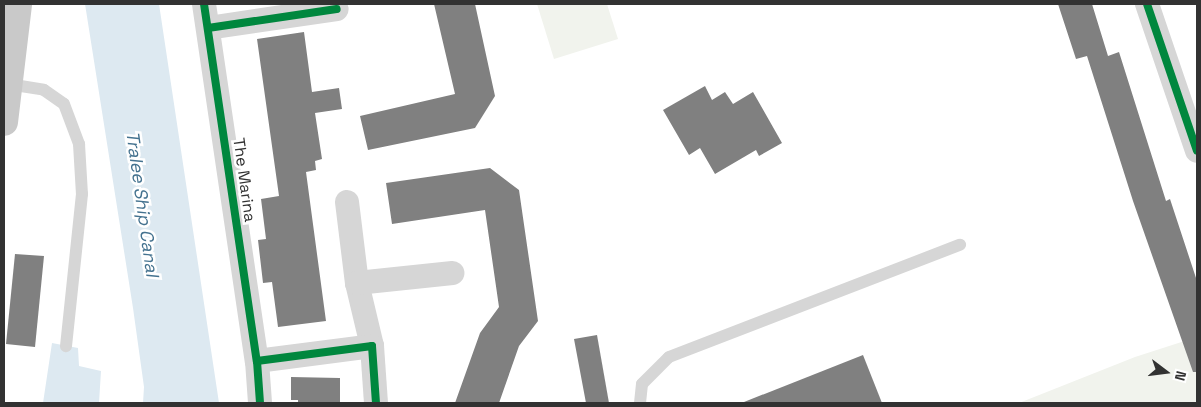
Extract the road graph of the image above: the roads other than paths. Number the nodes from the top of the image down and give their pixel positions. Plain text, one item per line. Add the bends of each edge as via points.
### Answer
1 (18, 4) edge
2 (204, 4) edge
3 (1147, 4) edge
4 (337, 9) dead end
5 (208, 28) junction
6 (8, 84) junction
7 (4, 122) edge
8 (1197, 151) edge
9 (347, 202) dead end
10 (960, 245) dead end
11 (452, 273) dead end
12 (357, 283) junction
13 (66, 346) dead end
14 (372, 346) junction
15 (257, 361) junction
16 (260, 403) edge
17 (376, 403) edge
18 (640, 403) edge

1 - 6 main road
2 - 5 street, The Marina
3 - 8 street
4 - 5 street
5 - 15 street, The Marina
6 - 7 main road
6 - 13 lane via 44,90 64,104 79,144 82,194
9 - 12 street
10 - 18 lane via 669,357 642,384
11 - 12 street
12 - 14 street
14 - 15 street
14 - 17 street
15 - 16 street, The Marina

